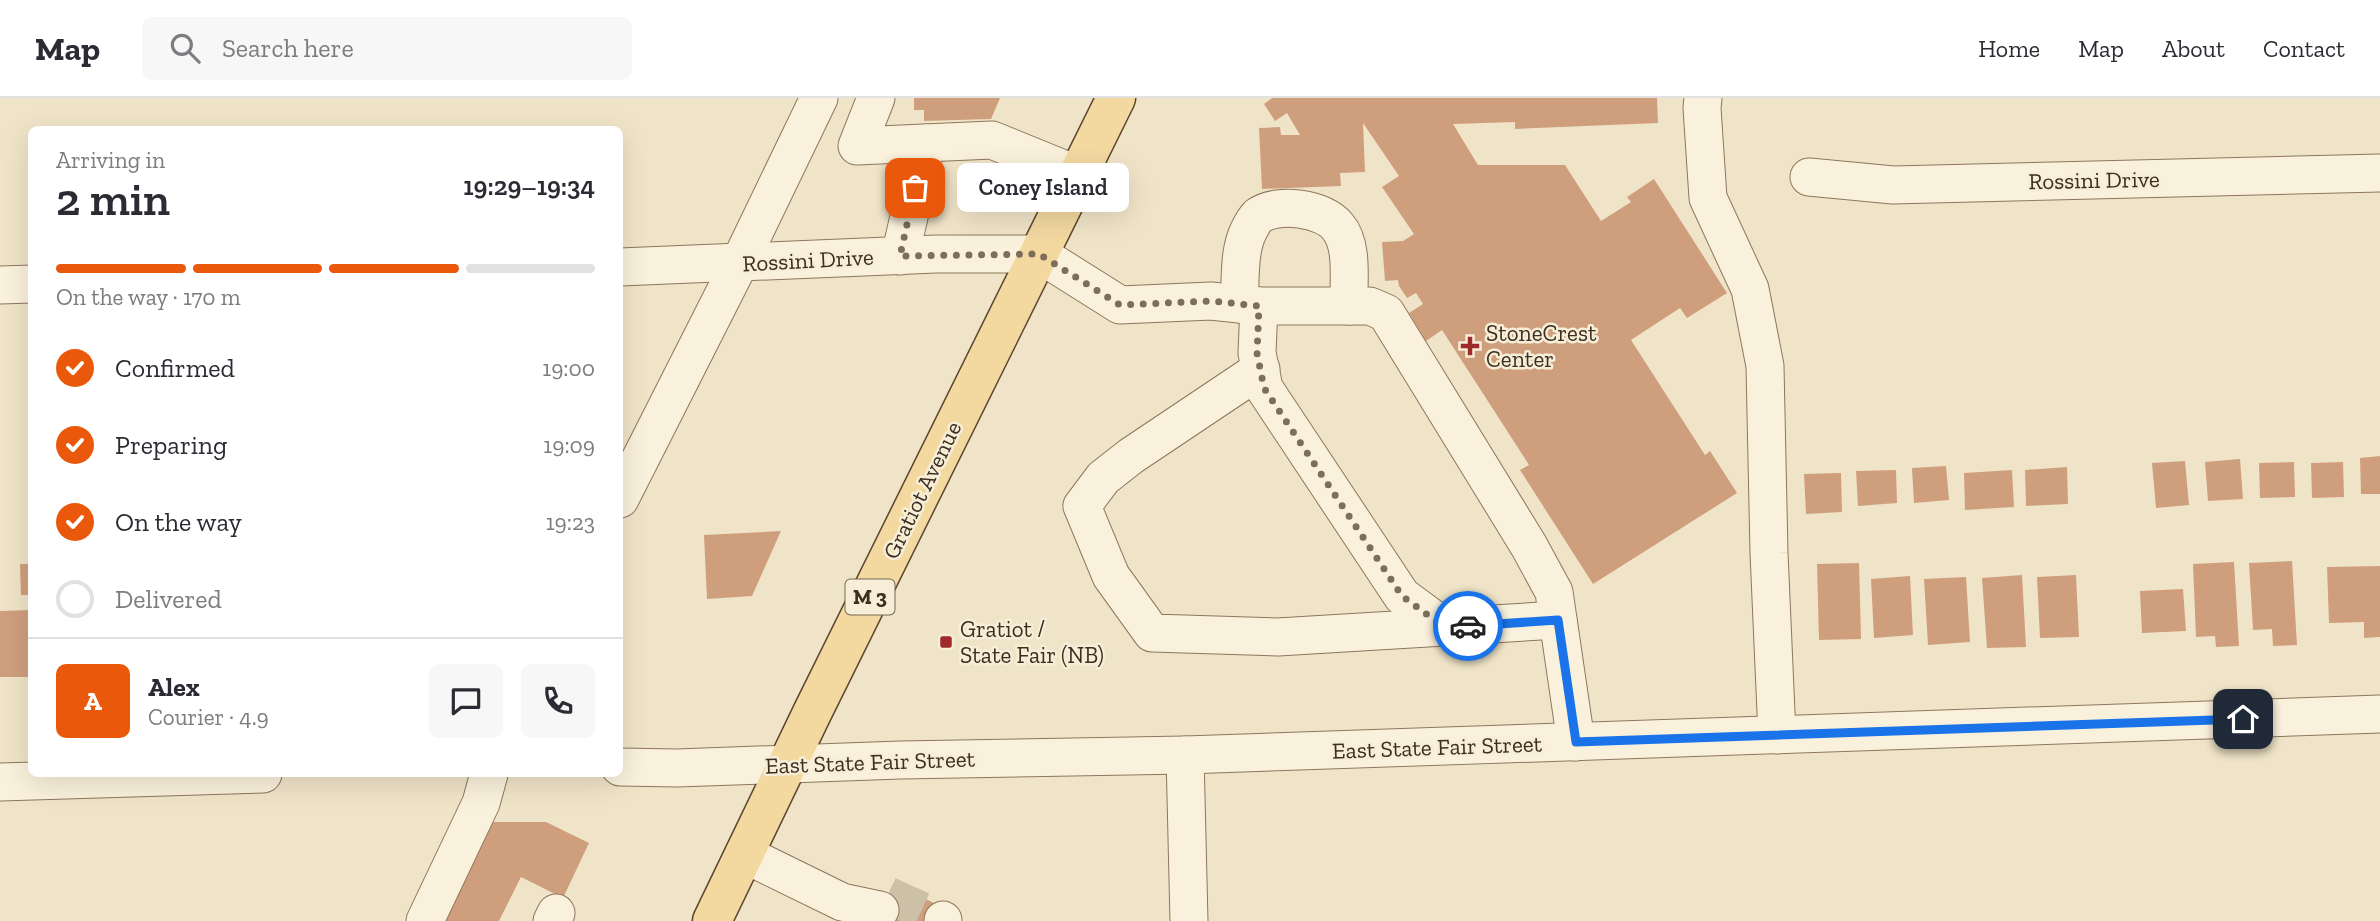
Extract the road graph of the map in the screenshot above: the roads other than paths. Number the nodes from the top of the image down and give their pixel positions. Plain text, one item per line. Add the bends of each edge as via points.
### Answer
1 (819, 98) edge
2 (876, 98) edge
3 (1116, 98) edge
4 (1703, 98) edge
5 (926, 143) junction
6 (2380, 173) edge
7 (1078, 174) junction
8 (1809, 177) dead end
9 (1039, 254) junction
10 (900, 256) junction
11 (739, 264) junction
12 (623, 267) edge
13 (28, 284) edge
14 (0, 285) edge
15 (1249, 305) junction
16 (1349, 306) junction
17 (1261, 369) junction
18 (623, 493) edge
19 (1558, 620) junction
20 (1444, 627) junction
21 (2380, 714) edge
22 (1777, 735) junction
23 (1576, 742) junction
24 (1185, 755) junction
25 (789, 764) junction
26 (623, 767) edge
27 (164, 777) edge
28 (488, 777) edge
29 (0, 782) edge
30 (744, 854) junction
31 (863, 912) tunnel mouth
32 (425, 921) edge
33 (712, 921) edge
34 (1189, 921) edge

1 - 11 street
2 - 5 street via 857,146
3 - 7 main road, Gratiot Avenue / M 3
4 - 22 street via 1707,198 1750,289 1765,366
5 - 7 street via 992,140
5 - 10 street
6 - 8 street, Rossini Drive via 1893,185
7 - 9 main road, Gratiot Avenue / M 3
9 - 10 street, Rossini Drive
9 - 15 street via 1120,305 1211,301
9 - 25 main road, Gratiot Avenue / M 3
10 - 11 street, Rossini Drive
11 - 12 street, Rossini Drive
11 - 18 street
13 - 14 street
15 - 16 street
15 - 16 street via 1242,252 1248,232 1258,217 1298,208 1320,213 1338,226 1345,241
15 - 17 street
16 - 19 street via 1370,306 1386,313 1529,546 1554,592
17 - 20 street via 1264,388 1402,596
17 - 20 street via 1131,456 1103,478 1082,506 1111,576 1152,633 1278,637
19 - 20 street
19 - 23 street
21 - 22 street, East State Fair Street
22 - 23 street, East State Fair Street
23 - 24 street, East State Fair Street
24 - 25 street, East State Fair Street
24 - 34 street
25 - 26 street, East State Fair Street
25 - 30 main road, Gratiot Avenue / M 3
27 - 29 street
28 - 32 street via 481,803
30 - 31 street
30 - 33 main road, Gratiot Avenue / M 3

